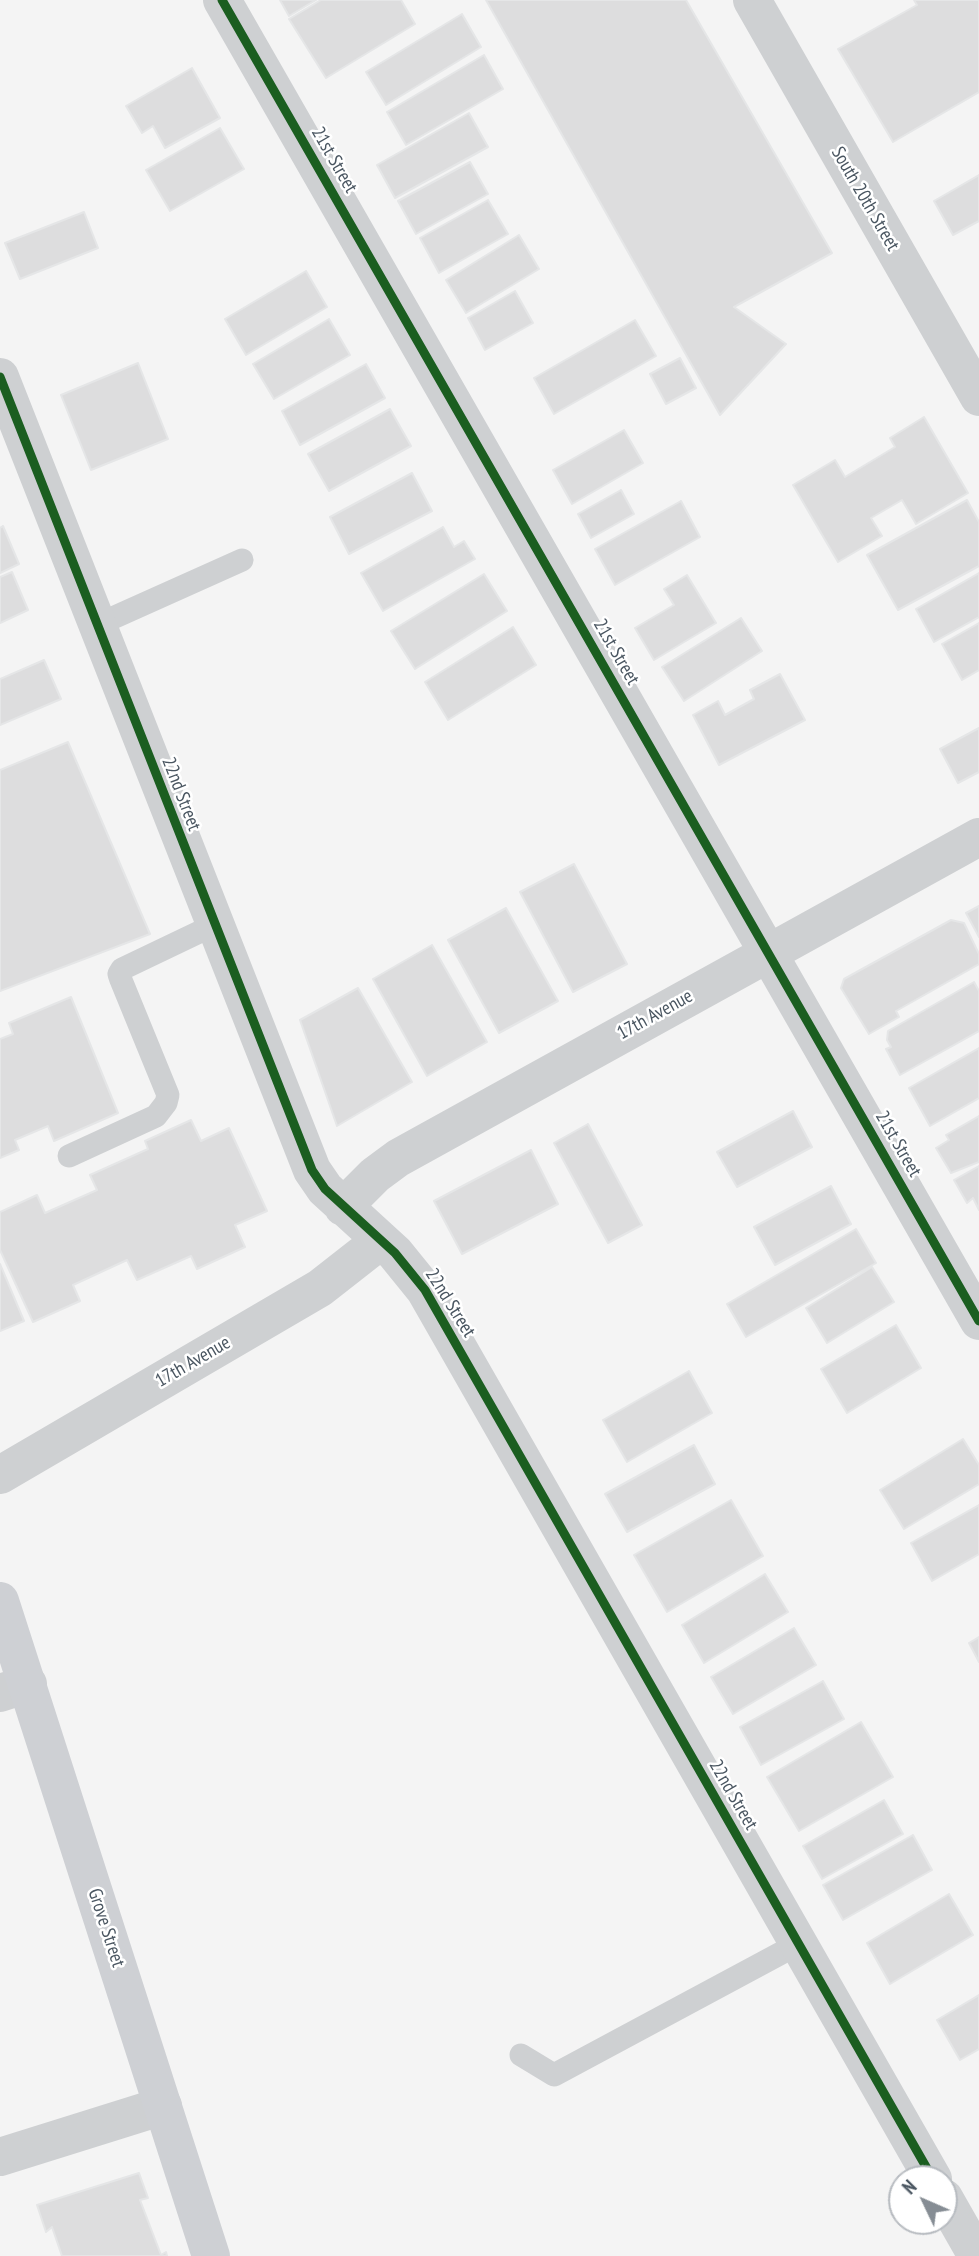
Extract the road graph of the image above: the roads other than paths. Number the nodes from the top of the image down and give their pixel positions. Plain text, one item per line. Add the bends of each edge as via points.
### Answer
1 (222, 0) edge
2 (752, 0) edge
3 (0, 377) edge
4 (979, 397) edge
5 (242, 560) dead end
6 (96, 625) junction
7 (979, 837) edge
8 (214, 925) junction
9 (768, 952) junction
10 (69, 1156) dead end
11 (343, 1207) junction
12 (380, 1241) junction
13 (979, 1321) edge
14 (0, 1475) edge
15 (0, 1601) edge
16 (14, 1689) edge
17 (798, 1944) junction
18 (521, 2055) dead end
19 (163, 2106) junction
20 (0, 2157) edge
21 (925, 2165) edge
22 (958, 2223) edge
23 (211, 2256) edge
24 (977, 2256) edge

1 - 9 street, 21st Street
2 - 4 street, South 20th Street
3 - 6 street, 22nd Street
5 - 6 lane
6 - 8 street, 22nd Street
7 - 9 street, 17th Avenue
8 - 10 lane via 122,969 119,974 166,1102 156,1116
8 - 11 street, 22nd Street via 302,1150 325,1189
9 - 11 street, 17th Avenue via 398,1158
9 - 13 street, 21st Street
11 - 12 street, 22nd Street
12 - 14 street, 17th Avenue via 320,1288
12 - 17 street, 22nd Street via 425,1290
15 - 16 main road, Grove Street
16 - 19 main road, Grove Street
17 - 18 lane via 555,2075
17 - 21 street, 22nd Street
19 - 20 street
19 - 23 main road, Grove Street
22 - 24 street

